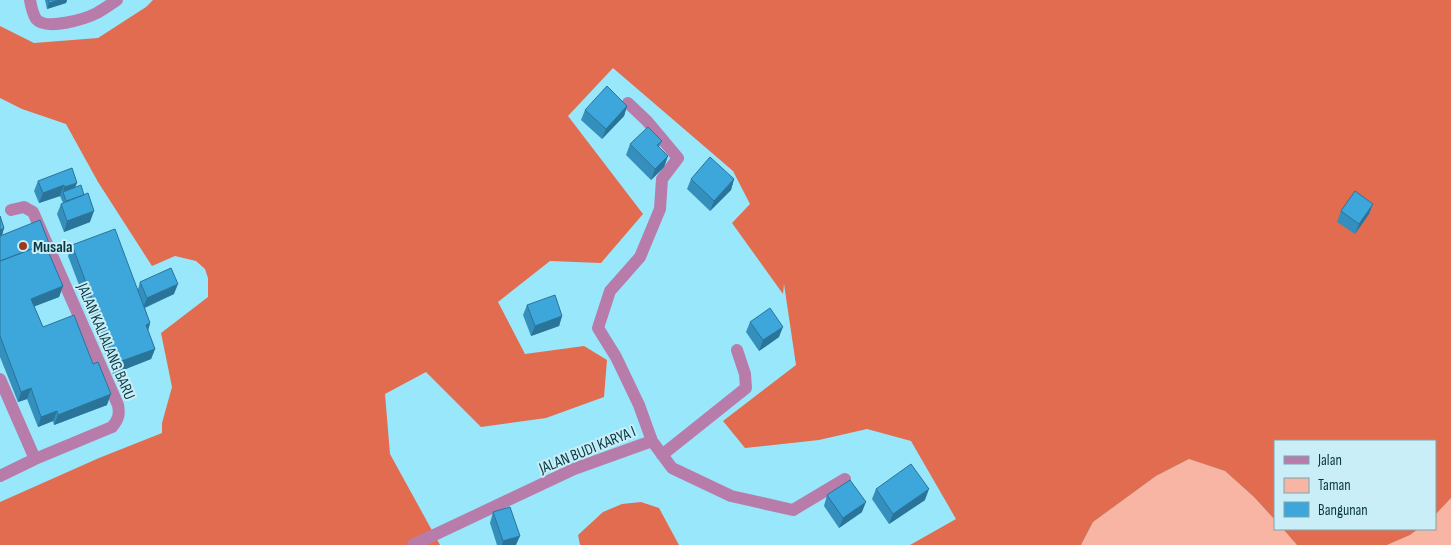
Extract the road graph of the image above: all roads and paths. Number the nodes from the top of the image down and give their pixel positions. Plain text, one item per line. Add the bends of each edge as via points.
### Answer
1 (30, 0) edge
2 (117, 0) edge
3 (628, 102) dead end
4 (11, 210) dead end
5 (737, 350) dead end
6 (0, 379) edge
7 (652, 441) junction
8 (662, 454) junction
9 (34, 459) junction
10 (0, 476) edge
11 (845, 479) dead end
12 (414, 545) edge

1 - 2 street via 36,19 43,24 80,20
3 - 7 street via 678,158 662,179 660,209 640,257 610,292 598,328 639,405
4 - 9 street, JALAN KALIALANG BARU via 24,207 32,212 120,413 112,427
5 - 8 street via 746,388
6 - 9 street
7 - 8 street, JALAN BUDI KARYA I
7 - 12 street, JALAN BUDI KARYA I via 574,469
8 - 11 street, JALAN BUDI KARYA I via 672,468 731,496 793,510
9 - 10 street, JALAN KALIALANG BARU

